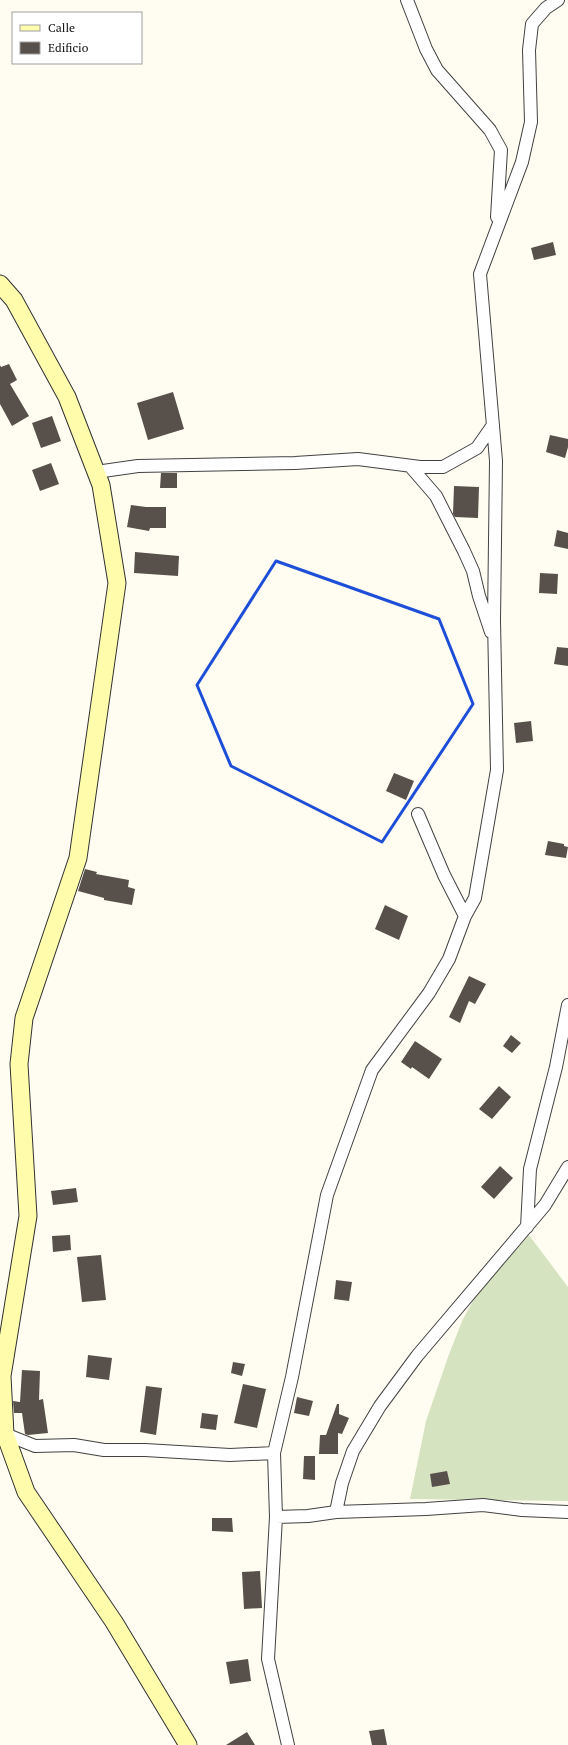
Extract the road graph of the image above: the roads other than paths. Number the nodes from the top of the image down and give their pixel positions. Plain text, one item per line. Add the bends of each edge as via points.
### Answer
1 (407, 0) edge
2 (558, 0) edge
3 (496, 230) junction
4 (0, 284) edge
5 (493, 425) junction
6 (410, 466) junction
7 (96, 472) junction
8 (494, 643) junction
9 (418, 814) dead end
10 (465, 916) junction
11 (568, 1005) edge
12 (568, 1167) edge
13 (527, 1227) junction
14 (5, 1434) junction
15 (274, 1453) junction
16 (336, 1512) junction
17 (568, 1512) edge
18 (276, 1517) junction
19 (188, 1745) edge
20 (288, 1745) edge

1 - 3 street via 437,70 490,130 501,150
2 - 3 street via 546,8 532,24 529,50 531,122 522,162
3 - 5 street via 480,274
4 - 7 street via 14,300 67,397
5 - 6 street via 477,448 443,467
5 - 8 street via 496,461
6 - 7 street via 352,459 295,463 138,466
6 - 8 street via 436,496 467,557
7 - 14 street via 101,485 117,583 78,858 24,1018 19,1064 28,1216 2,1376
8 - 10 street via 497,770 475,898
9 - 10 street
10 - 15 street via 449,959 429,994 372,1070 328,1195 292,1377
11 - 13 street via 556,1067 530,1169
12 - 13 street via 545,1205
13 - 16 street via 418,1356 380,1406 354,1451 342,1483
14 - 15 street via 35,1446 74,1445 104,1450 230,1455
14 - 19 street via 26,1492 114,1622
15 - 18 street
16 - 17 street via 483,1505
16 - 18 street
18 - 20 street via 268,1659

